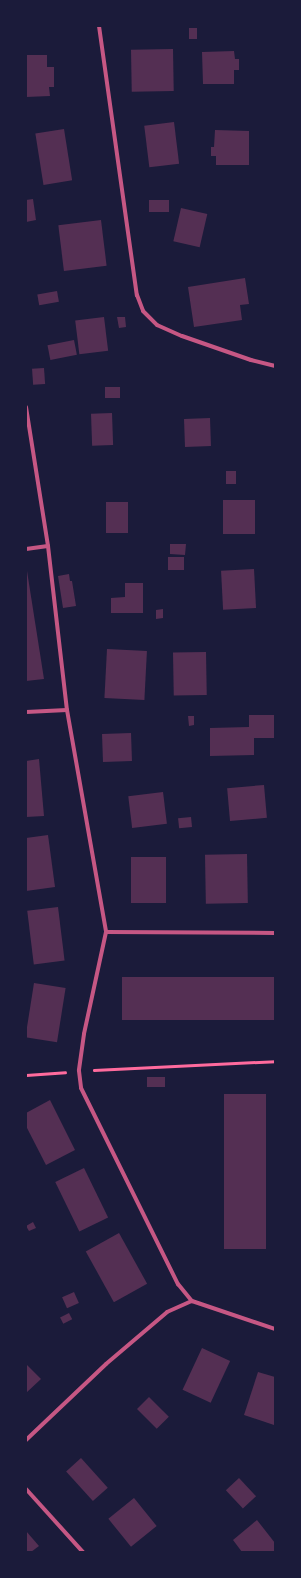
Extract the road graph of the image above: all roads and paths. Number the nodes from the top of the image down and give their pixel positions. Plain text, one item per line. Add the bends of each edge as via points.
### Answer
1 (99, 26) edge
2 (275, 366) edge
3 (26, 407) edge
4 (48, 546) junction
5 (26, 549) edge
6 (68, 710) junction
7 (26, 712) edge
8 (106, 932) junction
9 (275, 933) edge
10 (275, 1061) edge
11 (79, 1071) junction
12 (26, 1075) edge
13 (192, 1301) junction
14 (275, 1329) edge
15 (26, 1440) edge
16 (26, 1489) edge
17 (83, 1552) edge

1 - 2 street via 137,296 143,311 157,325 182,336
3 - 4 street
4 - 5 street
4 - 6 street
6 - 7 street
6 - 8 street
8 - 9 street
8 - 11 street via 84,1034
10 - 11 path
11 - 12 path
11 - 13 street via 81,1088 178,1284
13 - 14 street
13 - 15 street via 167,1312 106,1364
16 - 17 street

